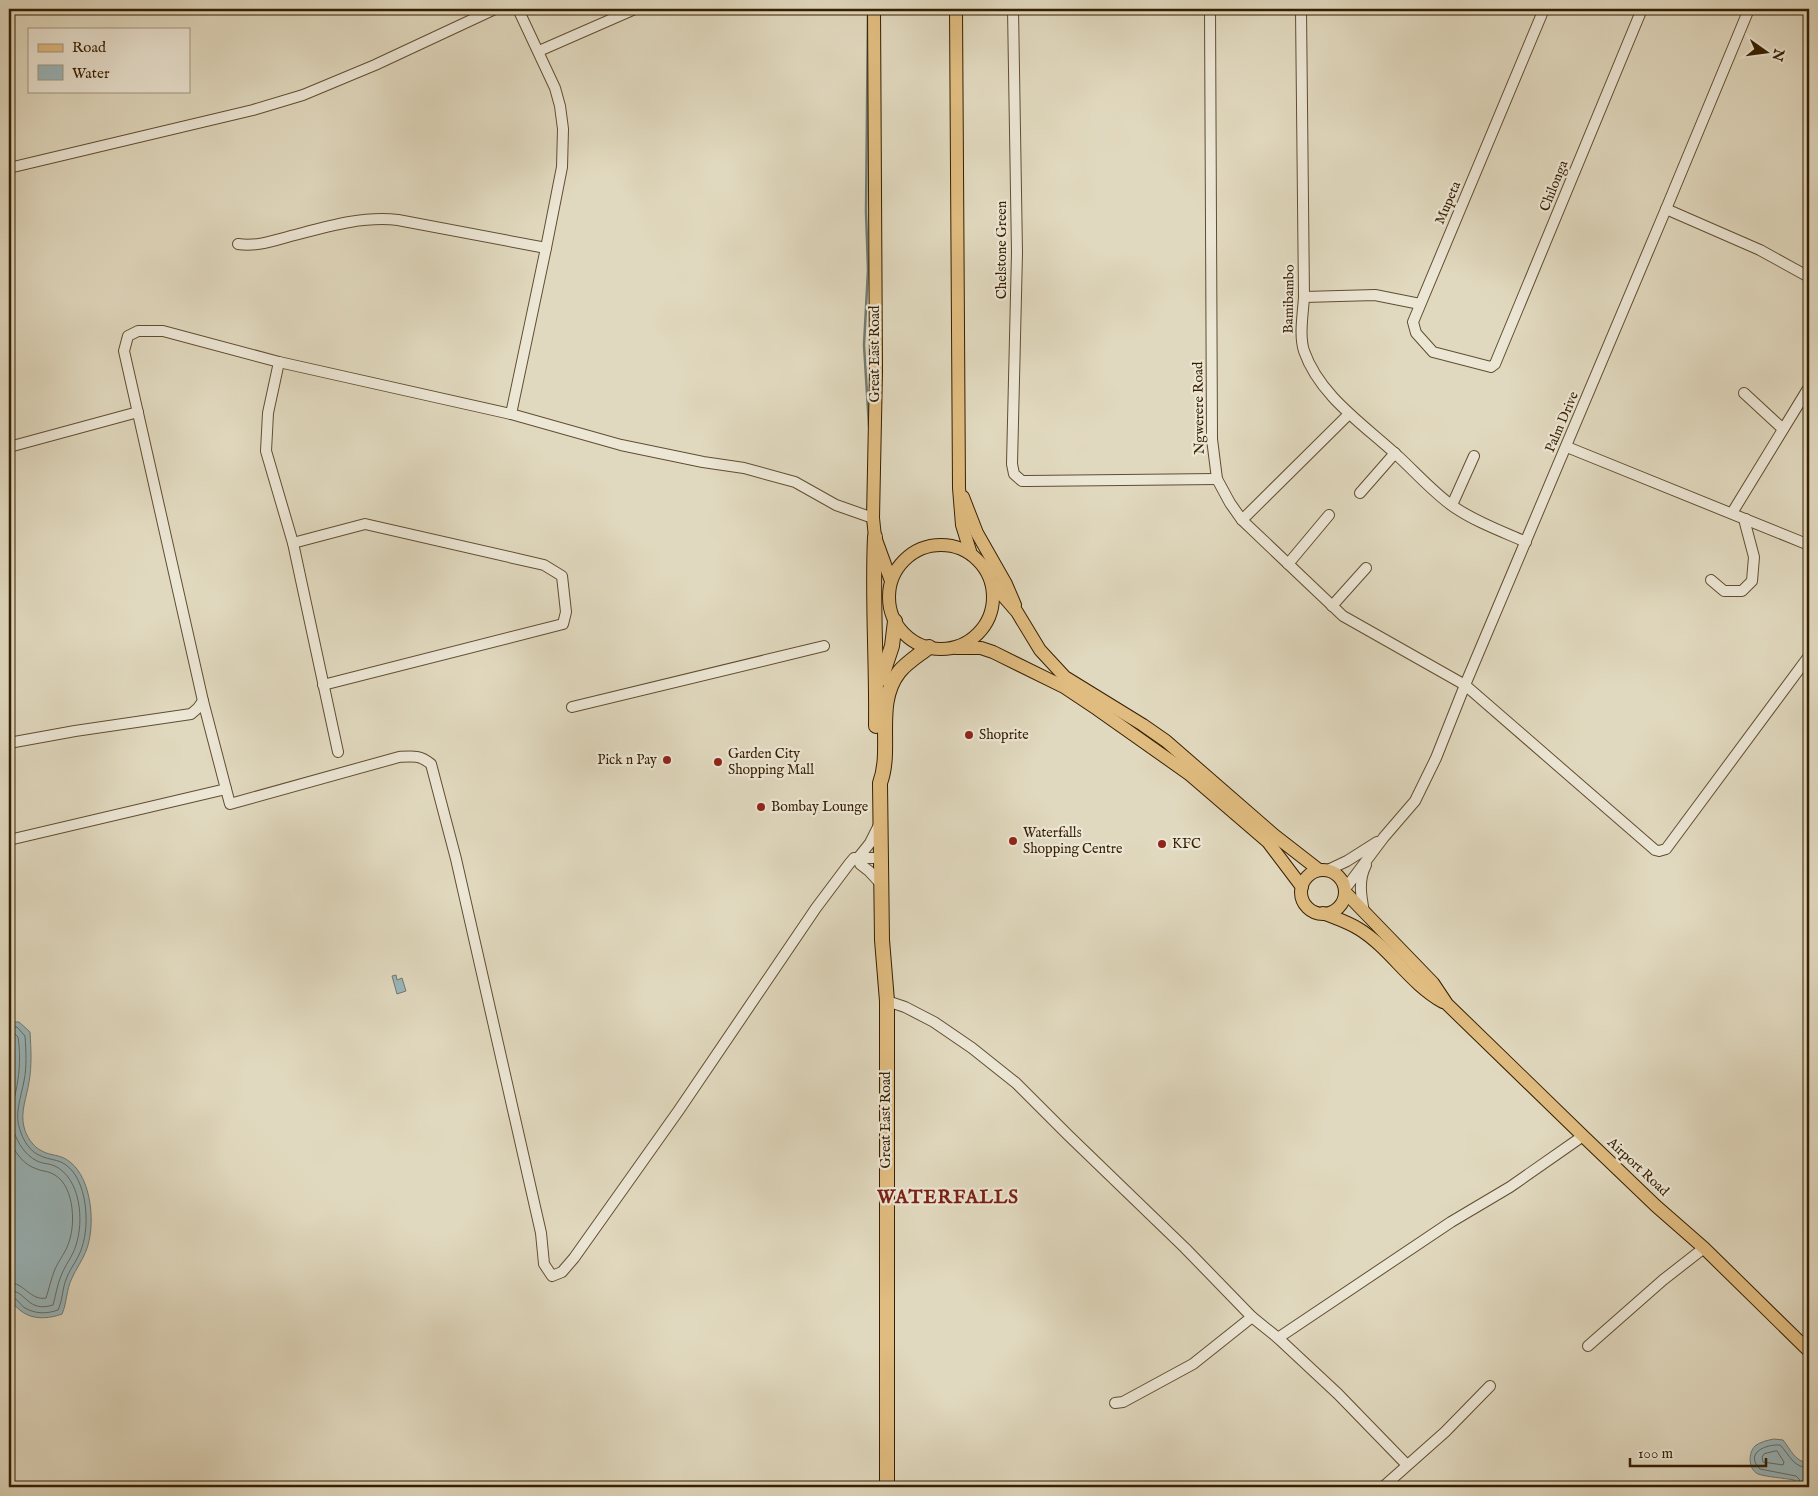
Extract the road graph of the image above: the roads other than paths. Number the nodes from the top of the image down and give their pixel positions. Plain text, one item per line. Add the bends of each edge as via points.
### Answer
1 (495, 9) edge
2 (518, 9) edge
3 (635, 9) edge
4 (874, 9) edge
5 (956, 9) edge
6 (1013, 9) edge
7 (1210, 9) edge
8 (1301, 9) edge
9 (1544, 9) edge
10 (1642, 9) edge
11 (1749, 9) edge
12 (539, 51) junction
13 (9, 168) edge
14 (1666, 209) junction
15 (238, 244) dead end
16 (546, 248) junction
17 (1809, 278) edge
18 (1304, 297) junction
19 (1420, 304) junction
20 (279, 362) junction
21 (1487, 366) joint
22 (1809, 387) edge
23 (1744, 393) dead end
24 (138, 412) junction
25 (511, 414) junction
26 (1349, 414) junction
27 (1783, 429) junction
28 (9, 447) edge
29 (1567, 447) junction
30 (1395, 453) junction
31 (1474, 456) dead end
32 (1217, 479) junction
33 (959, 488) junction
34 (1360, 493) dead end
35 (1452, 505) junction
36 (1732, 513) junction
37 (1329, 515) dead end
38 (873, 518) junction
39 (1746, 519) junction
40 (1242, 520) junction
41 (876, 537) junction
42 (1526, 542) junction
43 (293, 543) junction
44 (1809, 545) edge
45 (972, 554) junction
46 (1288, 564) junction
47 (1366, 568) dead end
48 (1711, 580) dead end
49 (891, 581) junction
50 (991, 582) junction
51 (1332, 606) junction
52 (1017, 612) junction
53 (895, 621) junction
54 (824, 646) dead end
55 (929, 647) junction
56 (956, 648) junction
57 (1809, 656) edge
58 (323, 685) junction
59 (1465, 685) junction
60 (877, 699) junction
61 (203, 701) junction
62 (572, 707) dead end
63 (9, 741) edge
64 (338, 752) dead end
65 (880, 784) junction
66 (226, 789) junction
67 (880, 824) junction
68 (1384, 837) junction
69 (9, 840) edge
70 (1373, 851) junction
71 (855, 861) junction
72 (881, 861) junction
73 (1323, 870) junction
74 (881, 884) junction
75 (1302, 887) junction
76 (1345, 891) junction
77 (1364, 912) junction
78 (1323, 914) junction
79 (886, 1001) junction
80 (1448, 1004) junction
81 (1583, 1136) junction
82 (1704, 1248) junction
83 (1252, 1318) junction
84 (1278, 1338) junction
85 (1588, 1346) dead end
86 (1809, 1351) edge
87 (1490, 1386) dead end
88 (1115, 1403) dead end
89 (1407, 1465) junction
90 (888, 1487) edge
91 (1383, 1487) edge

1 - 13 street via 303,95 253,110
2 - 12 street
3 - 12 street
4 - 38 main road, Great East Road via 876,371
5 - 33 main road
6 - 32 street, Chelstone Green via 1017,253 1013,472 1022,481
7 - 32 street, Ngwerere Road via 1212,439
8 - 18 street, Bamibambo
9 - 19 street, Mupeta
10 - 21 street, Chilonga via 1495,364
11 - 14 street, Palm Drive
12 - 16 street via 555,88 563,129 562,167
14 - 17 street via 1785,262
14 - 29 street, Palm Drive
15 - 16 street via 252,246 328,226 377,218
16 - 25 street
18 - 19 street via 1375,295
18 - 26 street, Bamibambo via 1304,350 1322,383
19 - 21 street, Mupeta via 1414,328 1432,352
20 - 24 street via 163,331 138,331 128,336 124,351
20 - 25 street
20 - 43 street via 268,413 266,451
22 - 27 street
23 - 27 street
24 - 28 street
24 - 61 street
25 - 38 street via 621,445 744,468 795,482 836,505
26 - 30 street, Bamibambo
26 - 40 street
27 - 36 street
29 - 36 street
29 - 42 street, Palm Drive
30 - 34 street
30 - 35 street, Bamibambo
31 - 35 street
32 - 40 street, Ngwerere Road
33 - 45 main road via 962,525
33 - 52 main road via 977,533 1012,594
35 - 42 street, Bamibambo via 1472,518
36 - 39 street
37 - 46 street
38 - 41 main road, Great East Road
39 - 44 street
39 - 48 street via 1754,557 1752,582 1742,591 1724,591
40 - 46 street, Ngwerere Road
41 - 49 main road
41 - 60 highway, Great East Road
42 - 59 street, Palm Drive
43 - 58 street
43 - 58 street via 364,524 544,565 562,576 566,612 563,624
45 - 49 main road via 953,547 934,546 915,552 900,564
45 - 50 main road
46 - 51 street, Ngwerere Road
47 - 51 street
49 - 53 main road via 889,601
50 - 52 main road
50 - 56 main road via 993,598 983,629
51 - 59 street, Ngwerere Road via 1354,624
52 - 73 main road via 1040,650 1065,678 1166,741 1274,835
53 - 55 main road via 909,638
53 - 60 highway, Great East Road via 892,646
54 - 62 street
55 - 56 main road
55 - 65 highway, Great East Road via 893,681 888,695 884,770
56 - 75 main road via 981,648 993,652 1064,687 1189,774 1268,842
57 - 59 street, Ngwerere Road via 1666,849 1659,851
58 - 64 street
59 - 68 street, Palm Drive via 1436,758 1414,801
60 - 65 highway, Great East Road via 876,770
61 - 63 street via 191,714
61 - 66 street
65 - 67 highway, Great East Road
66 - 69 street
66 - 71 street via 230,804 399,757 416,755 431,764 456,859 541,1233 544,1264 552,1276 562,1272 579,1250 816,908
67 - 71 street
67 - 72 highway, Great East Road
68 - 70 street, Palm Drive
68 - 73 street, Palm Drive via 1347,861
70 - 76 street, Palm Drive
70 - 77 street, Palm Drive via 1363,870 1360,891
71 - 72 street
71 - 74 street
72 - 74 highway, Great East Road
73 - 75 main road via 1306,878
73 - 76 main road via 1335,873
74 - 79 highway, Great East Road
75 - 78 main road via 1304,903
76 - 77 main road, Airport Road
76 - 78 main road via 1337,909
77 - 80 main road, Airport Road via 1433,983
78 - 80 main road, Airport Road via 1359,929 1425,990
79 - 83 street via 934,1022 1016,1083
79 - 90 highway, Great East Road
80 - 81 main road, Airport Road
81 - 82 main road, Airport Road
81 - 84 street via 1510,1188 1451,1222
82 - 85 street
82 - 86 main road, Airport Road
83 - 84 street
83 - 88 street via 1193,1364
84 - 89 street
87 - 89 street
89 - 91 street

